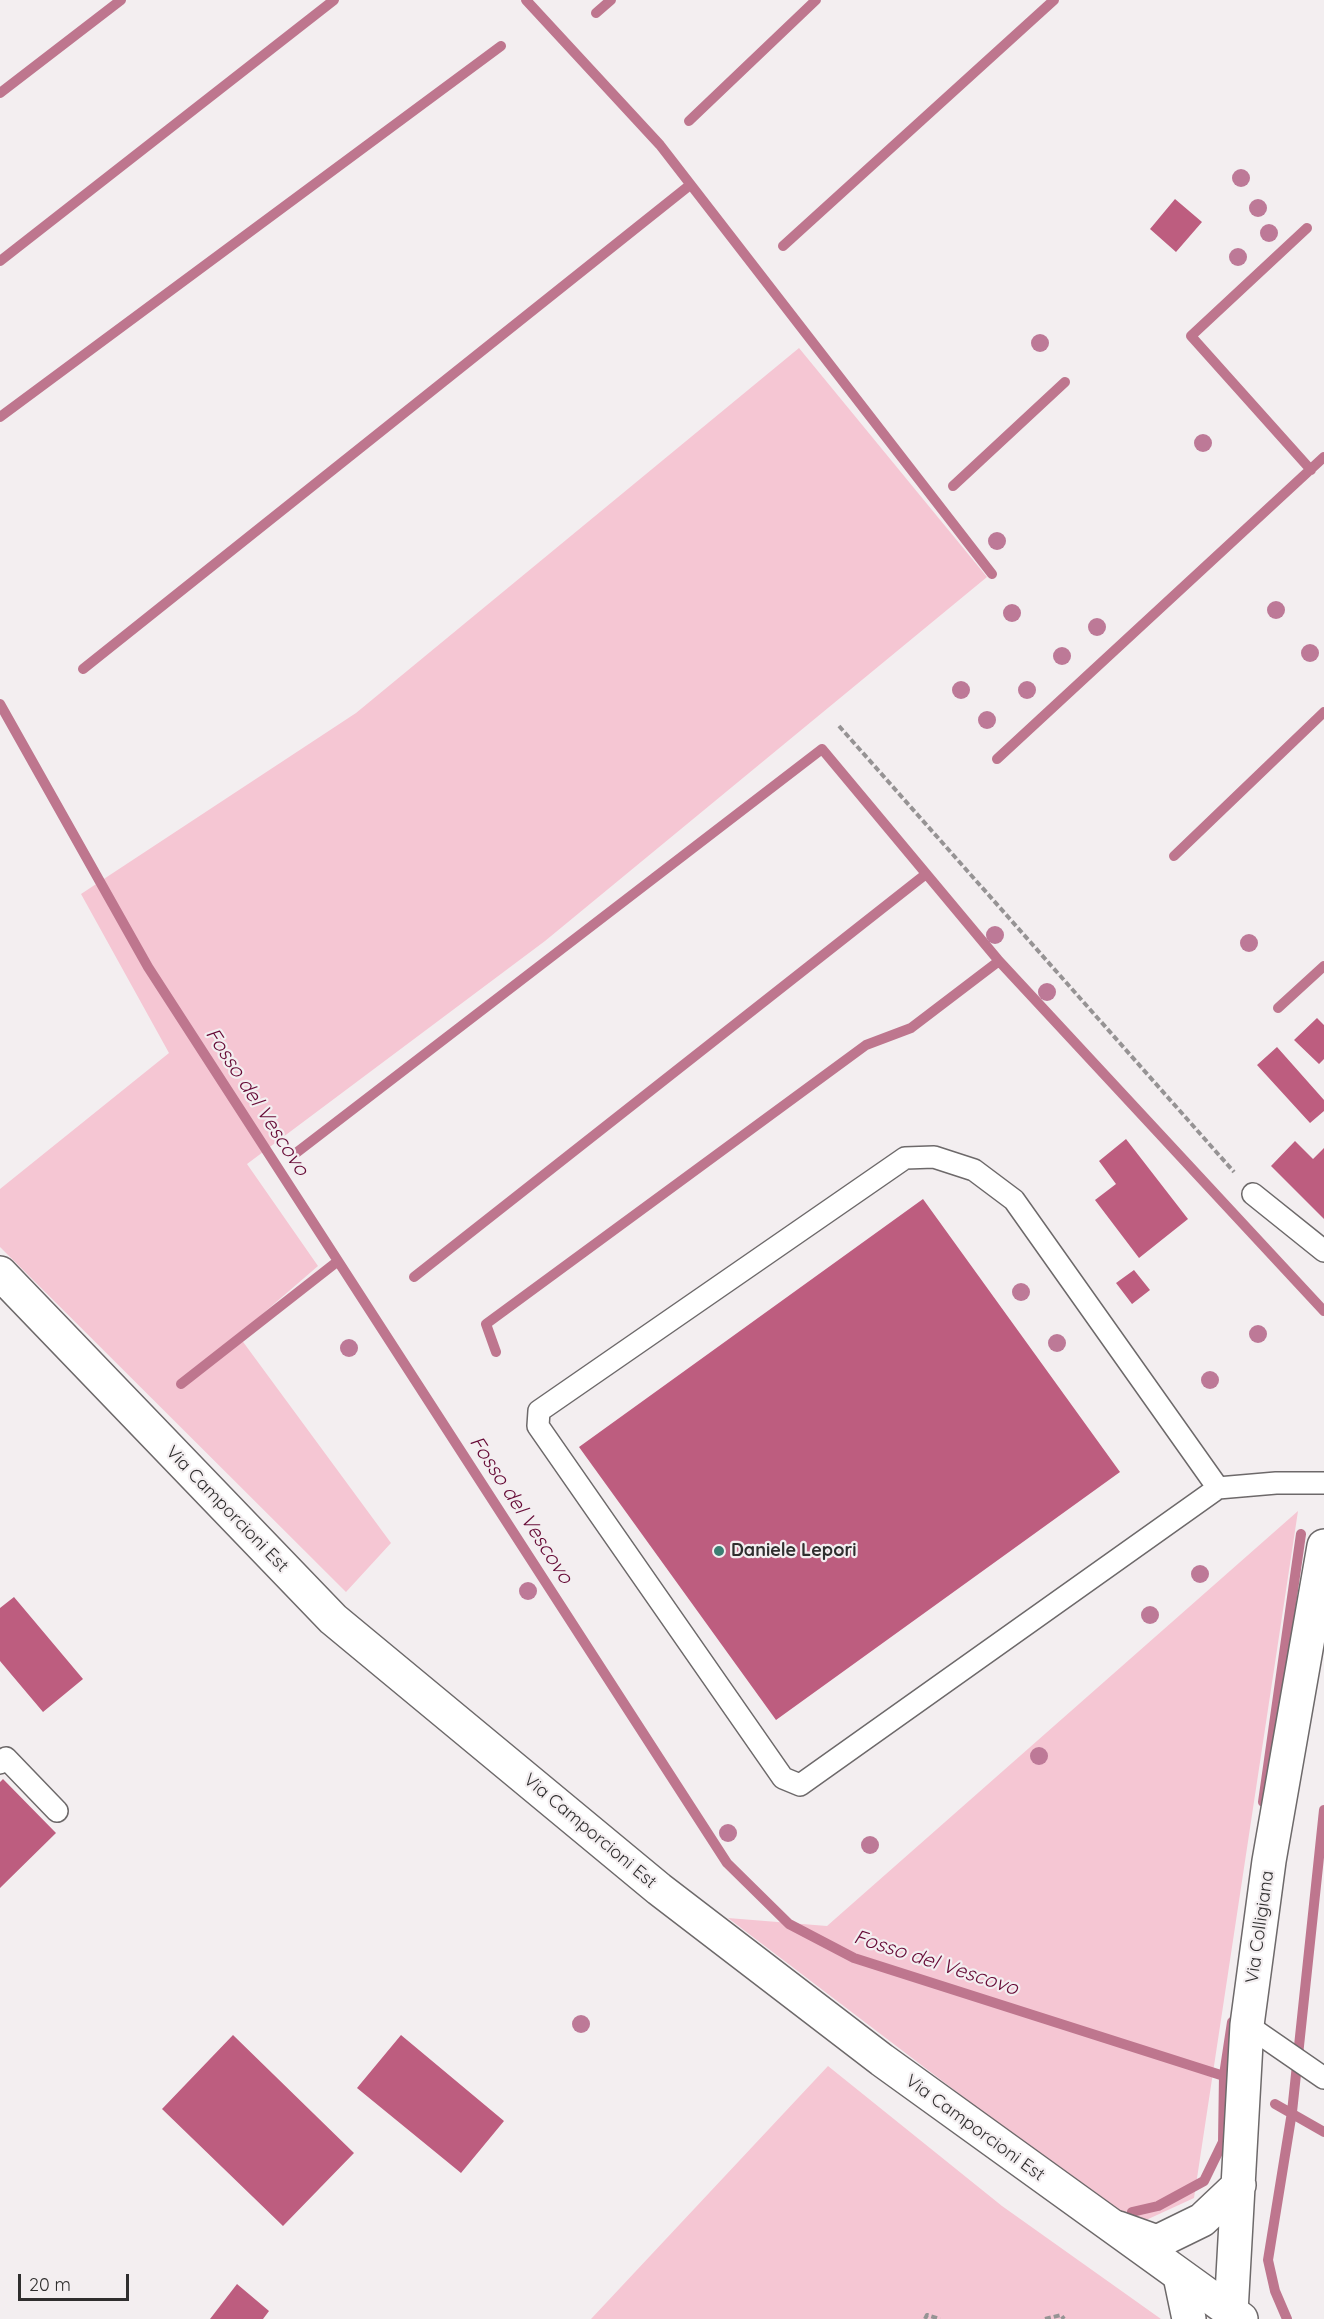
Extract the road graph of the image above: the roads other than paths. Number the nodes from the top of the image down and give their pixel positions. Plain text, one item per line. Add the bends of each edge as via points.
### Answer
1 (1253, 1194) road end
2 (1324, 1251) edge
3 (0, 1273) edge
4 (1324, 1483) edge
5 (1218, 1488) junction
6 (1324, 1546) edge
7 (0, 1763) edge
8 (57, 1811) dead end
9 (1247, 2025) junction
10 (1324, 2078) edge
11 (1239, 2185) junction
12 (1108, 2224) junction
13 (1180, 2276) junction
14 (1236, 2315) edge
15 (1189, 2319) edge

1 - 2 lane
3 - 12 main road, Via Camporcioni Est via 333,1619 659,1889 882,2060
4 - 5 lane
5 - 5 lane via 800,1785 783,1778 538,1426 539,1411 905,1158 934,1157 974,1170 1014,1200
6 - 9 main road, Via Colligiana via 1269,1861
7 - 8 lane via 6,1758
9 - 10 lane
9 - 11 main road, Via Colligiana
11 - 12 main road via 1202,2220 1157,2242
11 - 14 main road, Via Colligiana
12 - 13 main road, Via Camporcioni Est
13 - 14 main road, Via Camporcioni Est
13 - 15 main road

